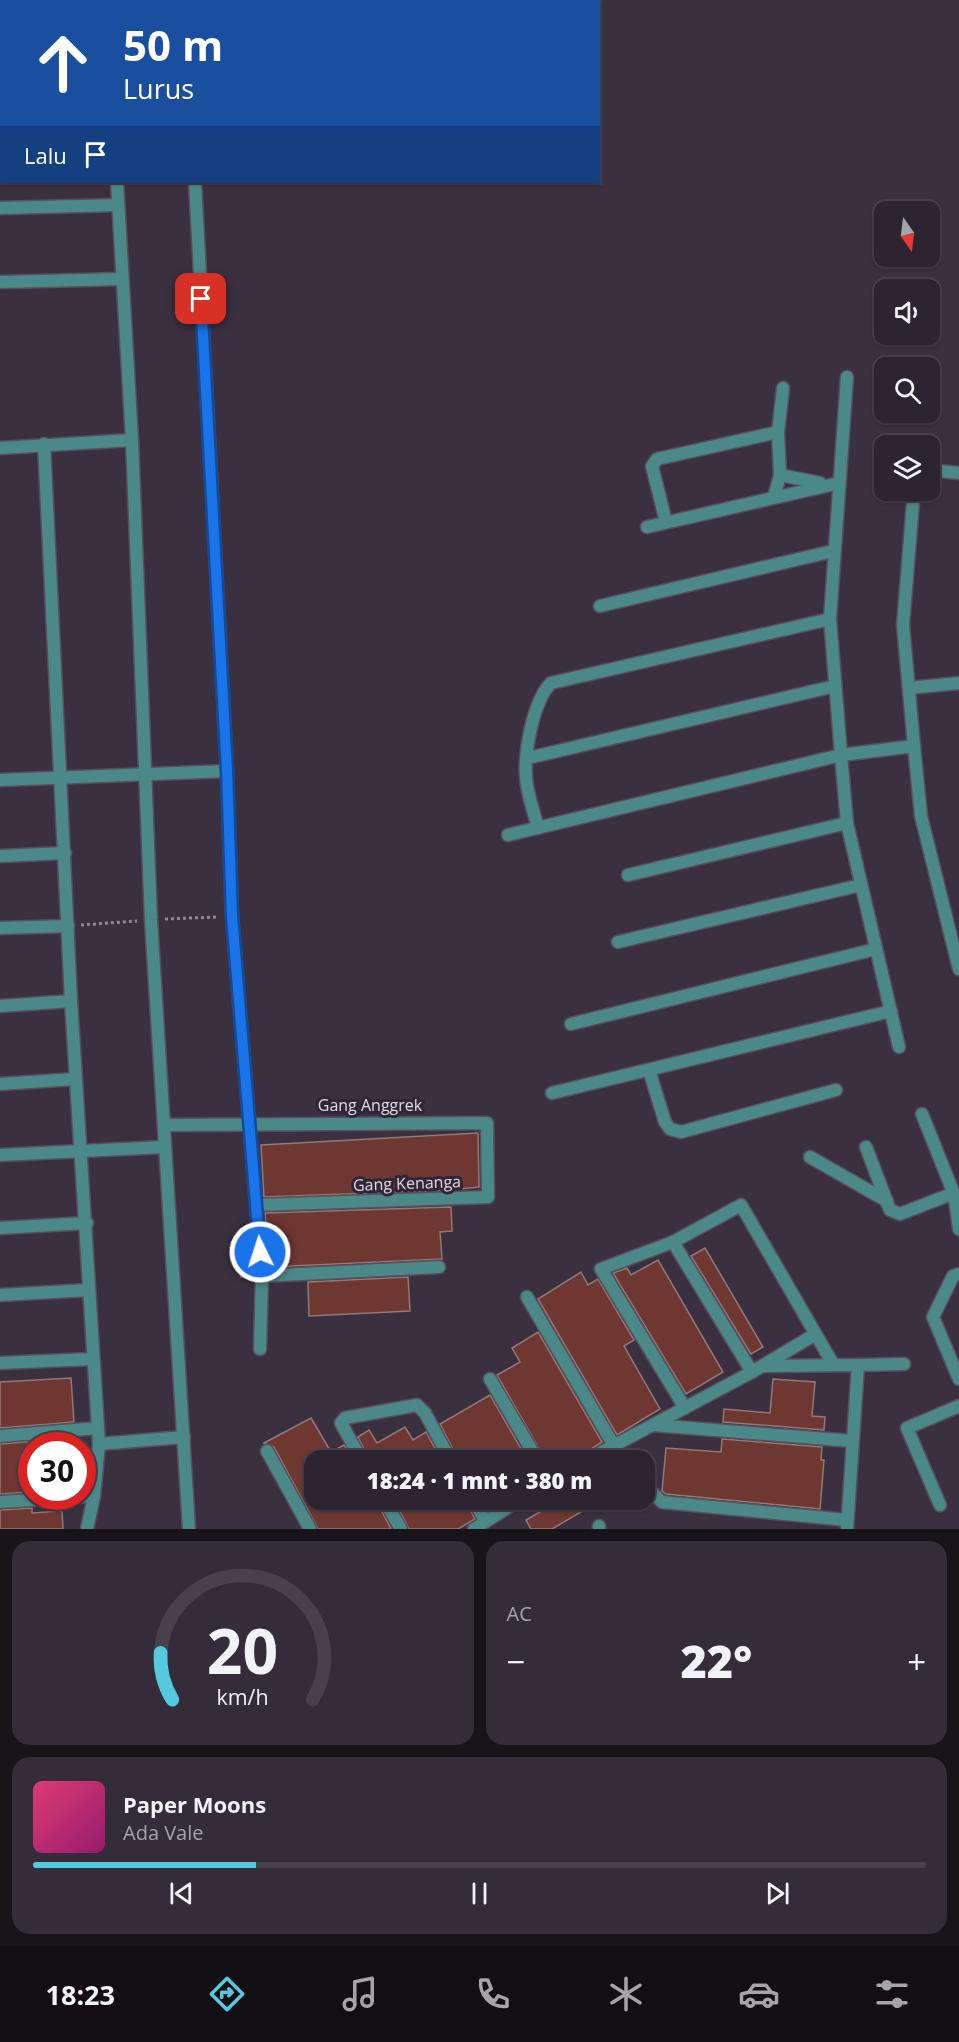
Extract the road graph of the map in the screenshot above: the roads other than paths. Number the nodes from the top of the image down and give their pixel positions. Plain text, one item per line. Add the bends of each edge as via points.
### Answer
1 (117, 183) edge
2 (195, 183) edge
3 (118, 205) junction
4 (0, 208) edge
5 (122, 279) junction
6 (0, 282) edge
7 (847, 377) dead end
8 (783, 388) dead end
9 (778, 432) junction
10 (132, 440) junction
11 (44, 444) junction
12 (0, 447) edge
13 (940, 471) edge
14 (959, 473) edge
15 (780, 476) junction
16 (839, 483) junction
17 (825, 485) junction
18 (774, 497) junction
19 (913, 501) edge
20 (666, 522) junction
21 (647, 527) dead end
22 (833, 551) junction
23 (600, 606) dead end
24 (830, 619) junction
25 (959, 683) edge
26 (835, 686) junction
27 (909, 688) junction
28 (914, 746) junction
29 (840, 755) junction
30 (528, 758) junction
31 (227, 771) junction
32 (145, 774) junction
33 (62, 778) junction
34 (0, 780) edge
35 (847, 823) junction
36 (538, 828) junction
37 (508, 835) dead end
38 (65, 854) junction
39 (0, 856) edge
40 (628, 875) dead end
41 (861, 885) junction
42 (68, 926) junction
43 (0, 928) edge
44 (618, 942) dead end
45 (876, 949) junction
46 (959, 969) edge
47 (71, 1001) junction
48 (0, 1006) edge
49 (891, 1011) junction
50 (571, 1024) dead end
51 (899, 1047) dead end
52 (649, 1070) junction
53 (75, 1079) junction
54 (0, 1084) edge
55 (836, 1090) dead end
56 (552, 1093) dead end
57 (922, 1114) dead end
58 (248, 1123) junction
59 (164, 1125) junction
60 (488, 1128) joint
61 (164, 1147) junction
62 (866, 1148) dead end
63 (80, 1149) junction
64 (0, 1155) edge
65 (810, 1157) dead end
66 (954, 1193) junction
67 (887, 1201) junction
68 (257, 1205) junction
69 (959, 1207) edge
70 (87, 1224) junction
71 (0, 1228) edge
72 (959, 1229) edge
73 (673, 1242) junction
74 (439, 1267) dead end
75 (959, 1275) edge
76 (262, 1276) junction
77 (89, 1290) junction
78 (0, 1295) edge
79 (527, 1297) dead end
80 (814, 1335) junction
81 (260, 1349) dead end
82 (92, 1359) junction
83 (0, 1363) edge
84 (833, 1364) junction
85 (904, 1364) dead end
86 (858, 1365) junction
87 (758, 1369) junction
88 (490, 1379) dead end
89 (959, 1379) edge
90 (959, 1406) edge
91 (685, 1408) junction
92 (651, 1424) junction
93 (98, 1428) junction
94 (0, 1436) edge
95 (184, 1437) junction
96 (852, 1441) junction
97 (99, 1443) junction
98 (613, 1444) junction
99 (356, 1450) edge
100 (445, 1450) edge
101 (532, 1450) edge
102 (603, 1450) edge
103 (618, 1450) edge
104 (267, 1451) dead end
105 (96, 1475) edge
106 (655, 1495) edge
107 (18, 1501) edge
108 (0, 1502) edge
109 (940, 1505) dead end
110 (91, 1510) edge
111 (390, 1510) edge
112 (479, 1510) edge
113 (502, 1510) edge
114 (485, 1520) junction
115 (189, 1525) edge
116 (847, 1525) edge
117 (87, 1529) edge
118 (310, 1529) edge
119 (401, 1529) edge
120 (474, 1529) edge

1 - 3 street
2 - 31 street
3 - 4 street
3 - 5 street
5 - 6 street
5 - 10 street
7 - 16 street
8 - 9 street
9 - 15 street
9 - 20 street via 657,459 652,466
10 - 11 street
10 - 32 street
11 - 12 street
11 - 33 street
13 - 14 street
15 - 17 street
15 - 18 street
16 - 17 street
16 - 22 street
17 - 18 street
18 - 20 street
19 - 27 street via 903,625
20 - 21 street
22 - 23 street
22 - 24 street
24 - 26 street
24 - 30 street via 550,683 533,721
25 - 27 street
26 - 29 street
26 - 30 street
27 - 28 street
28 - 29 street
28 - 46 street via 921,816
29 - 35 street
29 - 36 street
30 - 36 street via 526,777
31 - 32 street
31 - 58 street via 232,916
32 - 33 street
32 - 59 street
33 - 34 street
33 - 38 street
35 - 40 street
35 - 41 street
36 - 37 street
38 - 39 street
38 - 42 street
41 - 44 street
41 - 45 street
42 - 43 street
42 - 47 street
45 - 49 street
45 - 50 street
47 - 48 street
47 - 53 street
49 - 51 street
49 - 52 street
52 - 55 street via 665,1122 670,1129 681,1132
52 - 56 street
53 - 54 street
53 - 63 street
57 - 66 street
58 - 59 street
58 - 60 street, Gang Anggrek via 485,1121
58 - 68 street
59 - 61 street
60 - 68 street, Gang Kenanga via 488,1197
61 - 63 street
61 - 95 street
62 - 67 street
63 - 64 street
63 - 70 street
65 - 67 street
66 - 67 street via 900,1214 890,1210
66 - 69 street
66 - 72 street
68 - 76 street
70 - 71 street
70 - 77 street
73 - 80 street via 741,1205
73 - 87 street
73 - 91 street via 601,1269
74 - 76 street
75 - 89 street via 953,1276 933,1317
76 - 81 street
77 - 78 street
77 - 82 street
79 - 98 street
80 - 84 street
80 - 87 street
82 - 83 street
82 - 93 street
84 - 86 street
84 - 87 street
85 - 86 street
86 - 96 street
87 - 91 street
88 - 101 street
90 - 109 street via 907,1428
91 - 92 street
92 - 96 street
92 - 98 street
93 - 94 street
93 - 97 street
95 - 97 street
95 - 115 street
96 - 116 street
97 - 105 street
98 - 102 street
98 - 103 street
99 - 100 street via 341,1423 345,1418 417,1405
104 - 118 street
106 - 116 street via 662,1502
107 - 108 street
110 - 117 street
111 - 119 street
112 - 114 street
113 - 114 street
114 - 120 street

